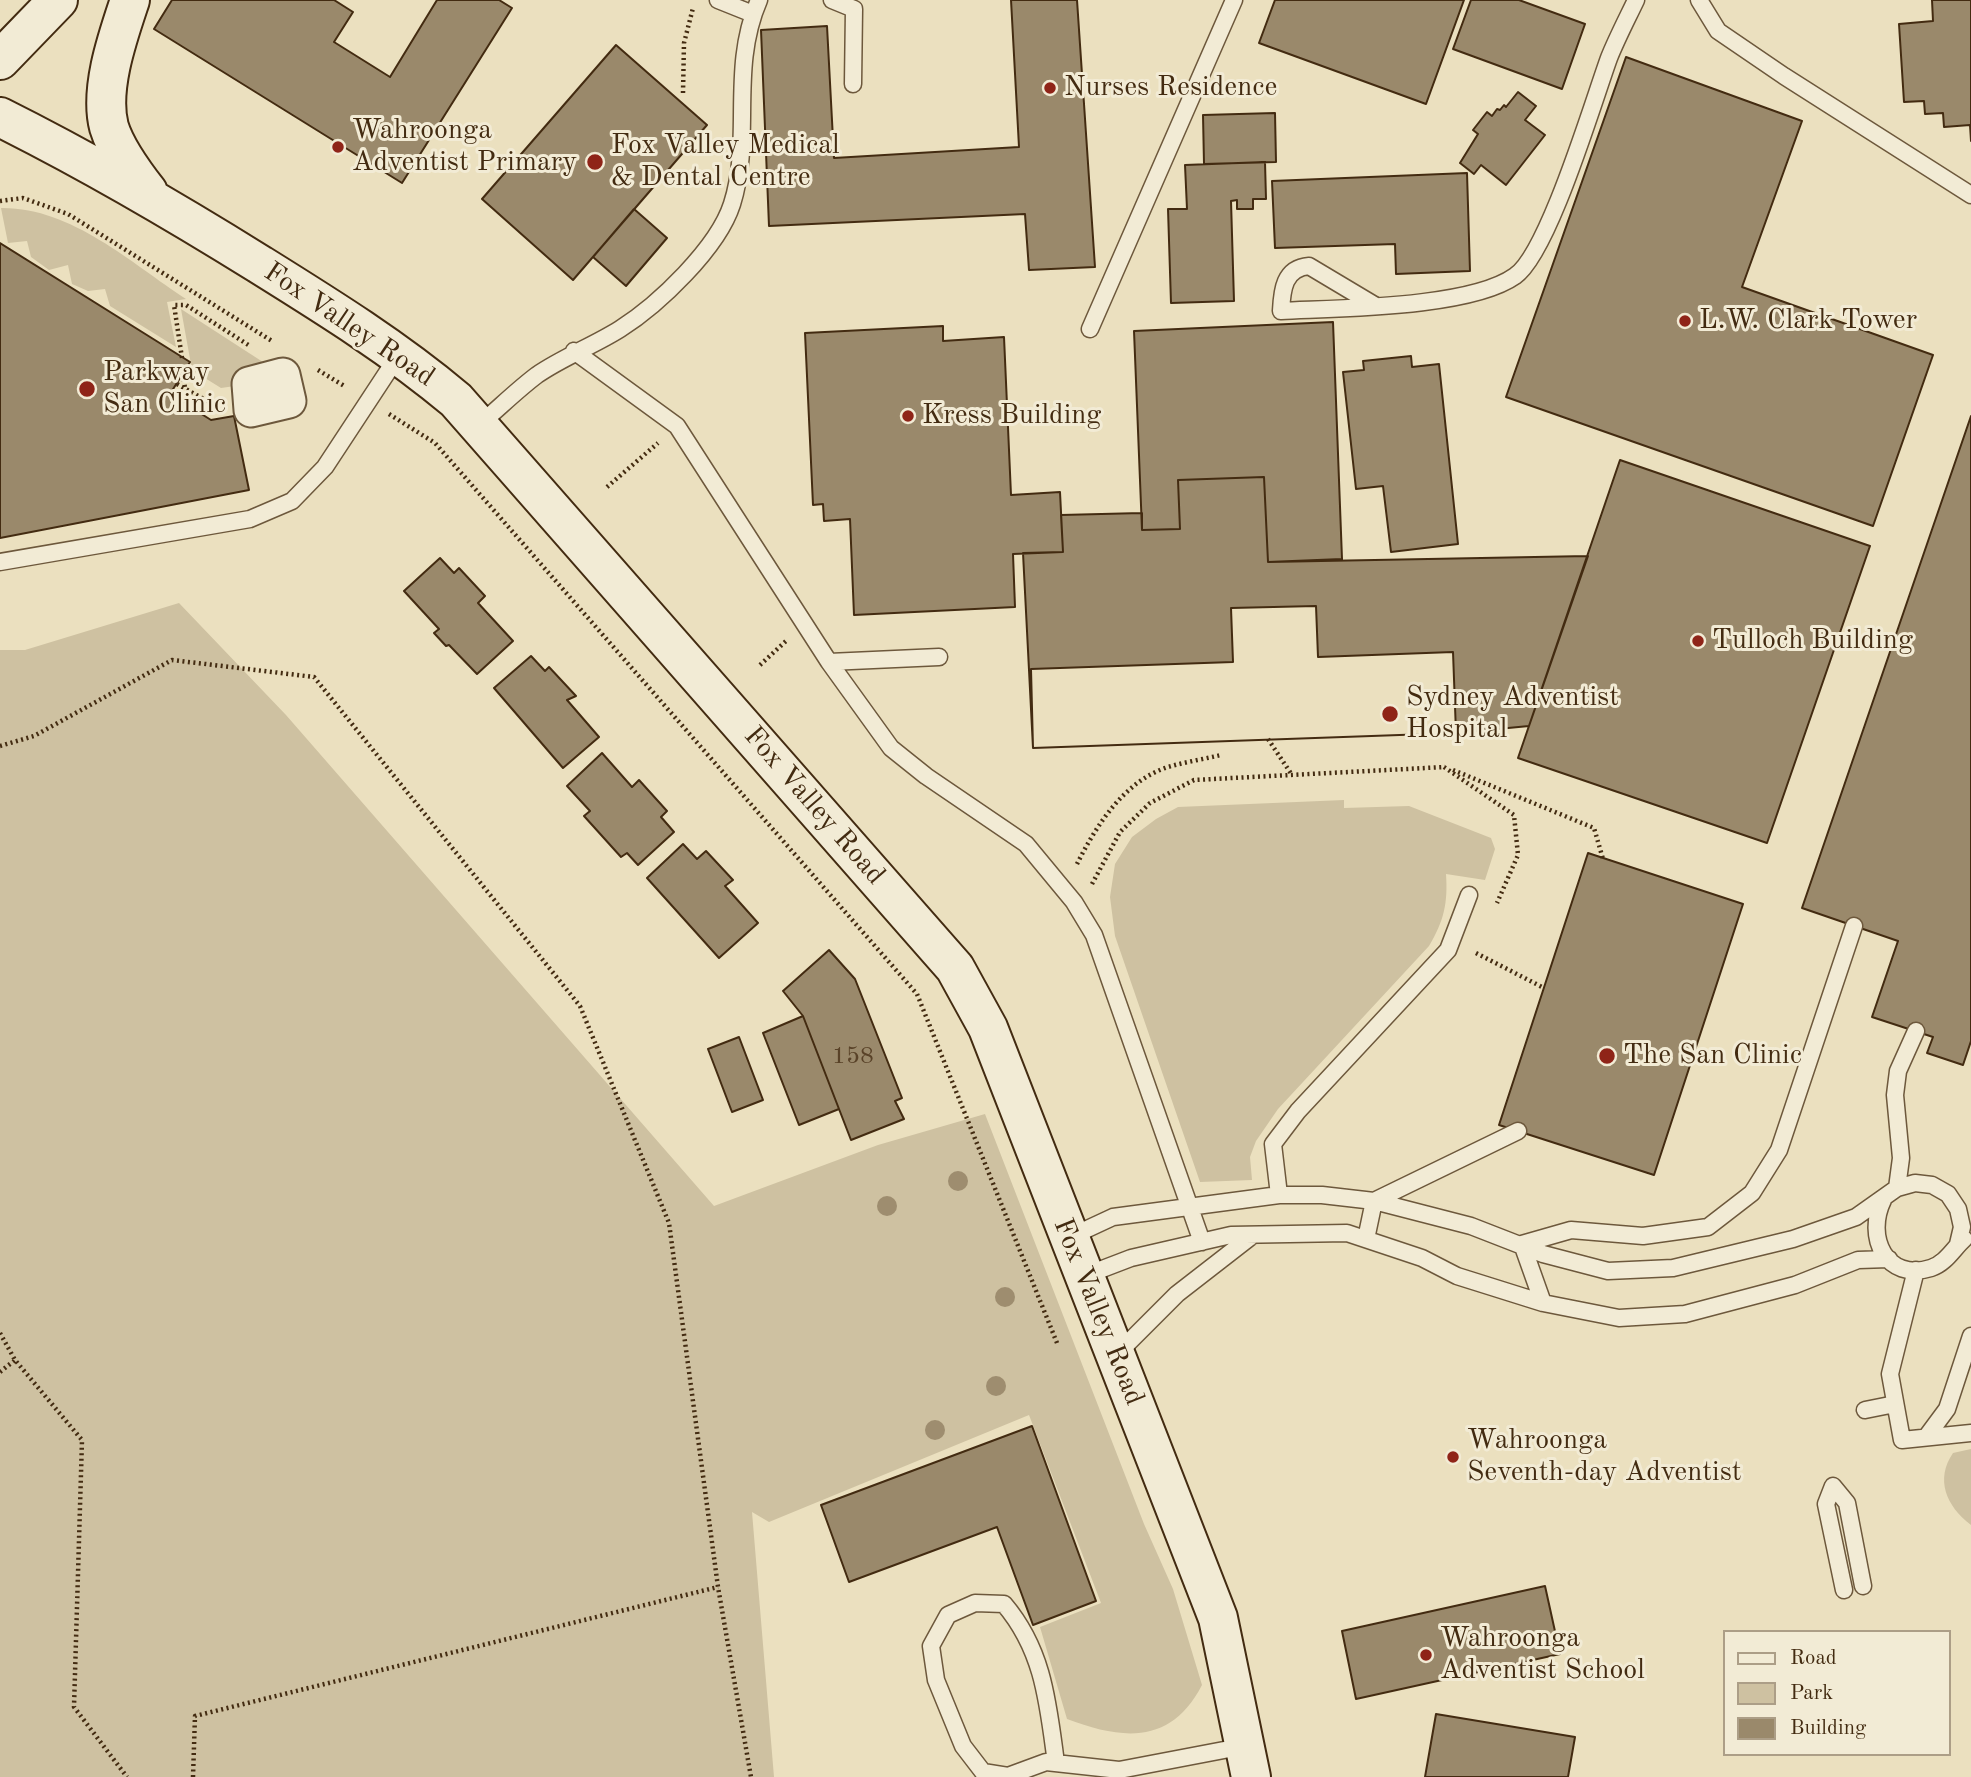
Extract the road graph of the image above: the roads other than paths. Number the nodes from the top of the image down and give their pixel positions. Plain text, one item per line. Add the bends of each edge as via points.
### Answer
1 (58, 0) edge
2 (130, 0) edge
3 (718, 0) edge
4 (832, 0) edge
5 (1234, 0) edge
6 (1636, 0) edge
7 (1699, 0) edge
8 (756, 7) edge
9 (0, 60) edge
10 (853, 84) dead end
11 (0, 117) edge
12 (1971, 194) edge
13 (151, 197) junction
14 (1376, 306) junction
15 (1090, 329) dead end
16 (574, 351) junction
17 (400, 354) junction
18 (480, 424) junction
19 (0, 562) edge
20 (939, 657) dead end
21 (829, 662) junction
22 (1469, 895) dead end
23 (1854, 926) dead end
24 (1916, 1031) dead end
25 (1518, 1131) dead end
26 (1897, 1188) junction
27 (1279, 1195) junction
28 (1883, 1200) junction
29 (1374, 1201) junction
30 (1188, 1208) junction
31 (1971, 1234) edge
32 (1253, 1235) junction
33 (1070, 1237) junction
34 (1366, 1239) junction
35 (1202, 1242) junction
36 (1522, 1244) junction
37 (1958, 1244) junction
38 (1889, 1259) junction
39 (1916, 1270) junction
40 (1084, 1276) junction
41 (1543, 1303) junction
42 (1971, 1336) edge
43 (1116, 1355) junction
44 (1895, 1404) junction
45 (1865, 1410) dead end
46 (1971, 1433) edge
47 (1927, 1436) junction
48 (1863, 1586) dead end
49 (1844, 1590) dead end
50 (1248, 1762) edge
51 (1047, 1763) junction

1 - 9 main road
2 - 13 main road via 114,46 109,127
3 - 8 lane
4 - 10 lane via 854,9
5 - 15 lane
6 - 14 lane via 1611,54 1560,197 1541,239 1517,275 1479,294
7 - 12 lane via 1718,31
8 - 16 lane via 741,65 739,160 732,204 712,243 620,329
11 - 13 main road, Fox Valley Road
13 - 17 main road, Fox Valley Road
14 - 14 lane via 1308,309 1281,311 1285,282 1301,267 1309,267
16 - 18 lane
16 - 21 lane via 677,426
17 - 18 main road, Fox Valley Road
17 - 19 lane via 325,467 292,501 250,519
18 - 33 main road, Fox Valley Road via 955,968 988,1028
20 - 21 lane
21 - 30 lane via 891,748 1026,844 1074,902 1094,935
22 - 27 lane via 1448,950 1324,1082 1273,1144
23 - 36 lane via 1779,1150 1752,1193 1708,1227 1643,1236 1571,1230
24 - 26 lane via 1898,1071 1895,1095 1901,1158
25 - 29 lane
26 - 28 lane
26 - 37 lane via 1933,1185 1948,1194 1962,1227
27 - 29 lane
27 - 30 lane
28 - 36 lane via 1856,1217 1793,1239 1673,1268 1608,1270
28 - 38 lane via 1875,1216 1874,1234
29 - 34 lane
29 - 36 lane
30 - 33 lane via 1113,1217
30 - 35 lane
31 - 37 lane
32 - 34 lane via 1347,1233
32 - 35 lane
32 - 43 lane via 1177,1294
33 - 40 main road, Fox Valley Road
34 - 41 lane via 1457,1276
35 - 40 lane via 1131,1258
36 - 41 lane
37 - 39 lane via 1933,1268
38 - 39 lane
38 - 41 lane via 1858,1260 1796,1285 1685,1314 1619,1318
39 - 44 lane via 1890,1374
40 - 43 main road, Fox Valley Road
42 - 47 lane via 1947,1409
43 - 50 main road, Fox Valley Road via 1218,1618
44 - 45 lane
44 - 47 lane via 1902,1440
46 - 47 lane
48 - 49 lane via 1847,1503 1833,1486 1825,1504
50 - 51 lane via 1119,1770
51 - 51 lane via 1008,1776 984,1772 963,1746 936,1679 931,1646 948,1615 975,1603 1004,1604 1021,1625 1047,1690

